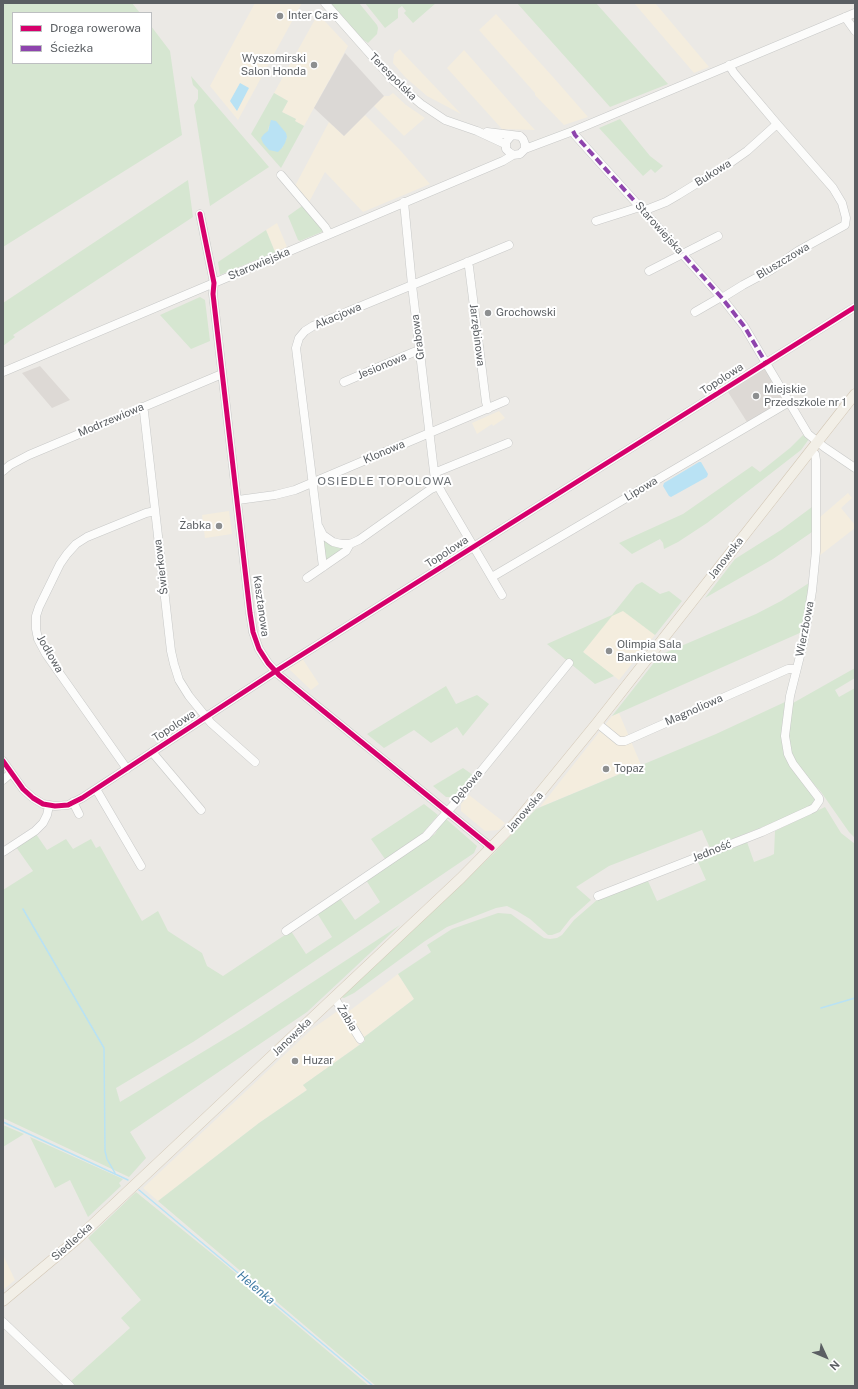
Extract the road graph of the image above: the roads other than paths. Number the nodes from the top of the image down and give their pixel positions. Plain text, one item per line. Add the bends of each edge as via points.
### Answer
1 (325, 3) edge
2 (855, 13) edge
3 (845, 17) junction
4 (855, 31) edge
5 (730, 65) junction
6 (777, 124) junction
7 (477, 131) junction
8 (573, 131) junction
9 (511, 136) junction
10 (555, 137) junction
11 (523, 139) junction
12 (506, 146) junction
13 (525, 149) junction
14 (513, 155) junction
15 (492, 165) junction
16 (281, 175) dead end
17 (404, 202) junction
18 (641, 209) junction
19 (200, 214) dead end
20 (596, 221) dead end
21 (329, 234) junction
22 (718, 236) dead end
23 (509, 245) dead end
24 (682, 254) junction
25 (467, 262) junction
26 (649, 271) dead end
27 (214, 283) junction
28 (412, 284) junction
29 (722, 298) junction
30 (855, 308) edge
31 (695, 312) dead end
32 (420, 350) junction
33 (766, 362) junction
34 (3, 372) edge
35 (222, 374) junction
36 (344, 382) dead end
37 (855, 394) edge
38 (505, 401) dead end
39 (789, 402) junction
40 (142, 407) junction
41 (488, 409) junction
42 (430, 433) junction
43 (817, 441) junction
44 (508, 443) dead end
45 (811, 450) junction
46 (855, 468) edge
47 (3, 470) edge
48 (434, 472) junction
49 (312, 482) junction
50 (438, 486) junction
51 (238, 500) junction
52 (155, 511) junction
53 (318, 524) junction
54 (350, 544) junction
55 (474, 547) junction
56 (323, 567) junction
57 (492, 577) junction
58 (307, 578) dead end
59 (502, 595) dead end
60 (569, 663) dead end
61 (796, 669) junction
62 (276, 671) junction
63 (206, 717) junction
64 (597, 723) junction
65 (152, 752) junction
66 (3, 761) edge
67 (255, 762) dead end
68 (127, 769) junction
69 (11, 773) junction
70 (3, 780) edge
71 (96, 789) junction
72 (819, 798) joint
73 (73, 802) junction
74 (49, 806) junction
75 (202, 810) dead end
76 (447, 811) junction
77 (79, 814) dead end
78 (492, 848) junction
79 (3, 852) edge
80 (141, 866) dead end
81 (598, 896) dead end
82 (286, 931) dead end
83 (334, 997) junction
84 (360, 1039) dead end
85 (140, 1180) joint
86 (3, 1301) edge
87 (3, 1322) edge
88 (70, 1386) edge

1 - 7 street, Terespolska via 411,97 445,120
2 - 3 street
3 - 4 street
3 - 5 street
5 - 6 street
5 - 8 street
6 - 18 street, Bukowa via 730,163 666,202
6 - 29 street, Bluszczowa via 833,188 845,211 844,225
7 - 9 street, Terespolska
7 - 12 street, Terespolska
8 - 10 street
8 - 18 street, Starowiejska
9 - 11 street via 518,135
9 - 12 street
10 - 11 street
10 - 13 street
11 - 13 street
12 - 14 street
12 - 15 street, Starowiejska via 502,156
13 - 14 street via 520,154
14 - 15 street, Starowiejska
15 - 17 street, Starowiejska
16 - 21 street
17 - 21 street, Starowiejska
17 - 28 street, Grabowa
18 - 20 street, Bukowa
18 - 24 street, Starowiejska
19 - 27 street, Kasztanowa
21 - 27 street, Starowiejska
22 - 24 street
23 - 25 street, Akacjowa
24 - 26 street
24 - 29 street, Starowiejska
25 - 28 street, Akacjowa
25 - 41 street, Jarzębinowa
27 - 34 street, Starowiejska
27 - 35 street, Kasztanowa
28 - 32 street, Grabowa
28 - 49 street, Akacjowa via 313,326 299,338 296,348
29 - 31 street, Bluszczowa
29 - 33 street, Starowiejska via 744,326
30 - 33 street, Topolowa
32 - 36 street, Jesionowa
32 - 42 street, Grabowa
33 - 39 street, Starowiejska
33 - 55 street, Topolowa
35 - 40 street, Modrzewiowa
35 - 51 street, Kasztanowa
37 - 43 main road, Janowska
38 - 41 street, Klonowa
39 - 43 street, Starowiejska via 808,434
39 - 57 street, Lipowa
40 - 47 street, Modrzewiowa via 28,455
40 - 52 street, Świerkowa
41 - 42 street, Klonowa
42 - 48 street, Grabowa
42 - 49 street, Klonowa
43 - 45 main road, Janowska
43 - 46 street, Starowiejska
44 - 48 street
45 - 61 street, Wierzbowa via 816,460 816,551 804,640
45 - 64 main road, Janowska
48 - 50 street, Grabowa
49 - 51 street, Klonowa via 275,495
49 - 53 street, Akacjowa
50 - 54 street
50 - 55 street, Grabowa
51 - 62 street, Kasztanowa via 253,632 259,649
52 - 63 street, Świerkowa via 174,664 179,680
52 - 68 street, Jodłowa via 146,512 76,544 60,564 36,616 38,640
53 - 54 street, Akacjowa via 324,535 333,542
53 - 56 street, Akacjowa
54 - 56 street via 346,551
55 - 57 street, Grabowa
55 - 62 street, Topolowa
56 - 58 street
57 - 59 street, Grabowa
60 - 76 street, Dębowa
61 - 64 street, Magnoliowa via 788,669 625,741 619,741
61 - 72 street, Wierzbowa via 788,704 786,747 793,764
62 - 63 street, Topolowa
62 - 76 street, Kasztanowa
63 - 65 street, Topolowa
63 - 67 street, Topolowa
64 - 78 main road, Janowska via 529,808
65 - 68 street, Topolowa
65 - 75 street, Topolowa
66 - 69 street
68 - 71 street, Topolowa
69 - 70 street
69 - 74 street via 23,790
71 - 73 street, Topolowa
71 - 80 street
72 - 81 street, Jedność via 814,808 783,823
73 - 74 street, Topolowa via 68,805
73 - 77 street
74 - 79 street via 43,823 35,831
76 - 78 street, Kasztanowa
76 - 82 street, Dębowa via 426,836
78 - 83 main road, Janowska
83 - 84 street, Żabia
83 - 85 main road, Janowska
85 - 86 main road, Siedlecka via 76,1240
87 - 88 street

